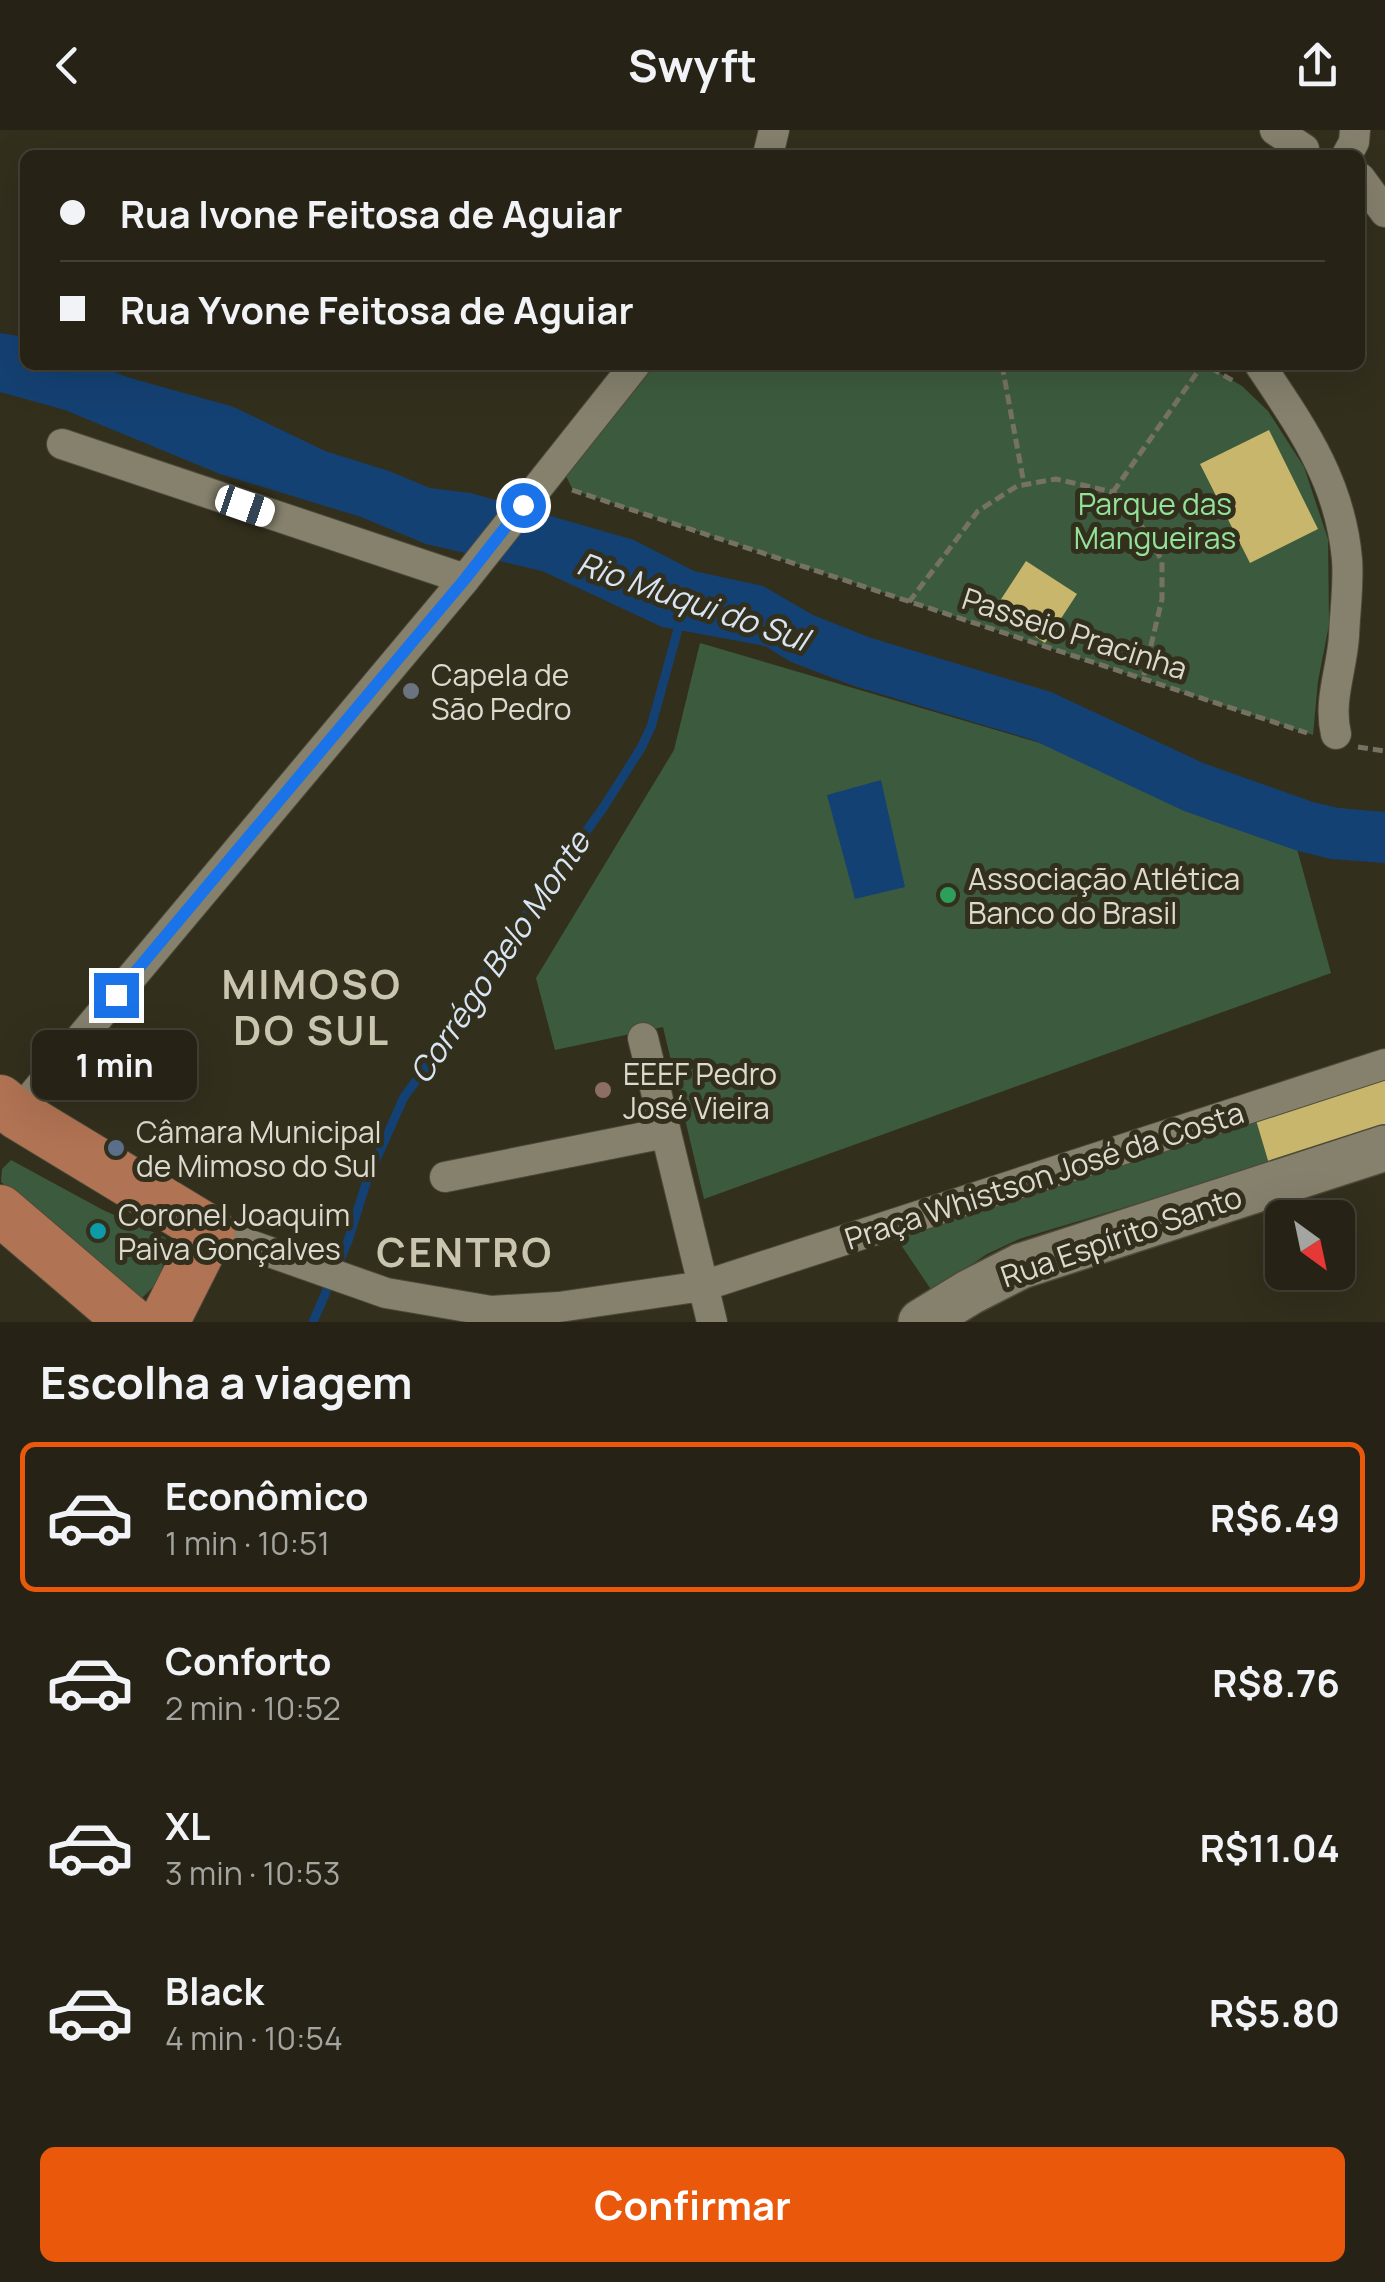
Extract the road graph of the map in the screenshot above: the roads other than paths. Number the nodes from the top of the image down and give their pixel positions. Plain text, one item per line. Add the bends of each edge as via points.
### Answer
1 (1275, 130) edge
2 (1304, 145) edge
3 (1365, 185) edge
4 (1385, 212) edge
5 (631, 370) edge
6 (1251, 375) edge
7 (62, 444) dead end
8 (465, 579) junction
9 (1325, 735) road end
10 (643, 1038) dead end
11 (1385, 1064) edge
12 (8, 1107) edge
13 (665, 1133) junction
14 (1385, 1148) edge
15 (446, 1178) dead end
16 (0, 1210) edge
17 (210, 1231) junction
18 (703, 1286) junction
19 (131, 1322) edge
20 (164, 1322) edge
21 (712, 1322) edge
22 (922, 1322) edge

1 - 2 street
3 - 4 street
5 - 8 street via 556,481
6 - 9 street via 1313,445 1337,500 1348,560 1344,642
7 - 8 street
8 - 12 street
10 - 13 street
11 - 18 street, Praça Whistson José da Costa
12 - 17 main road
13 - 15 street
13 - 18 street
14 - 22 main road, Rua Espírito Santo via 1020,1266
16 - 19 main road
17 - 18 street, Praça Whistson José da Costa via 386,1293 491,1310 559,1308
17 - 20 main road
18 - 21 street

